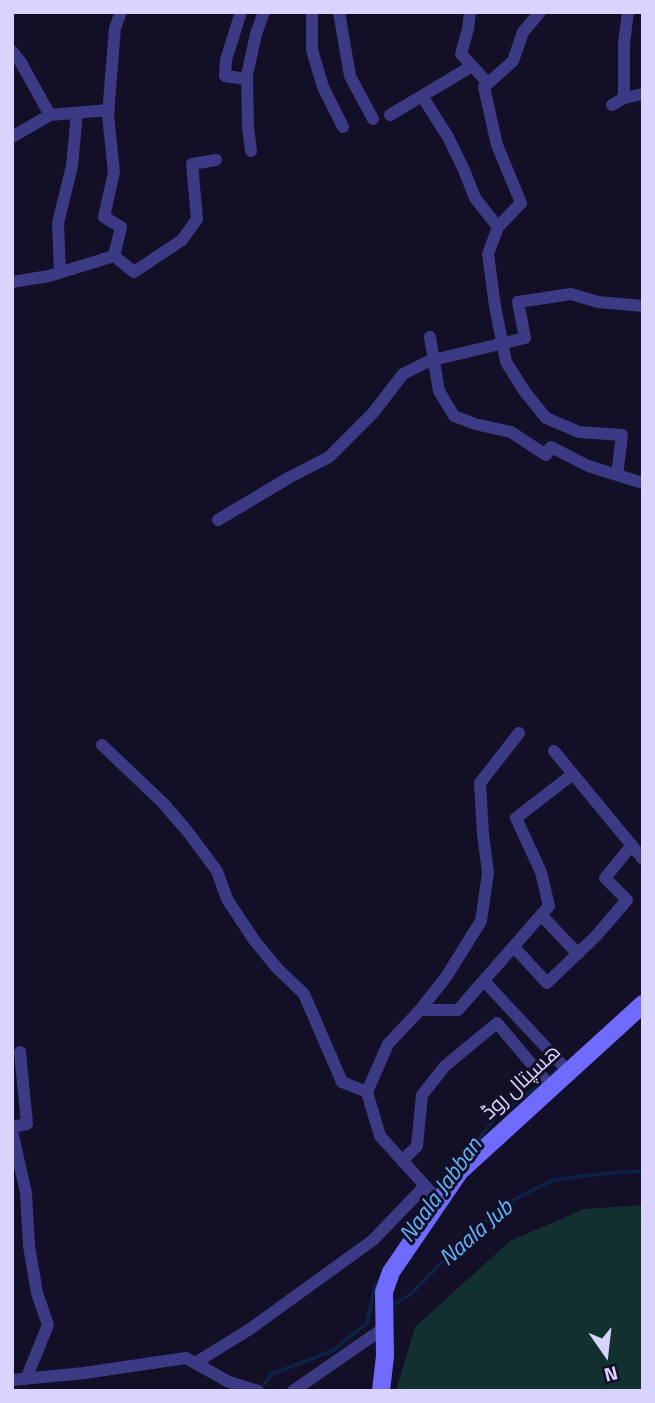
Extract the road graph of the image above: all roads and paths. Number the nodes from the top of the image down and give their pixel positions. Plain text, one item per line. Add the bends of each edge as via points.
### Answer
1 (121, 12) edge
2 (241, 12) edge
3 (264, 12) edge
4 (312, 12) edge
5 (339, 12) edge
6 (470, 12) edge
7 (540, 12) edge
8 (628, 12) edge
9 (12, 51) edge
10 (472, 66) junction
11 (247, 79) junction
12 (488, 83) junction
13 (643, 94) edge
14 (422, 96) junction
15 (624, 98) junction
16 (612, 105) dead end
17 (109, 110) junction
18 (77, 113) junction
19 (50, 115) junction
20 (390, 115) dead end
21 (373, 119) dead end
22 (342, 127) dead end
23 (12, 137) edge
24 (251, 151) dead end
25 (216, 160) dead end
26 (498, 227) junction
27 (114, 256) junction
28 (61, 272) junction
29 (12, 282) edge
30 (643, 306) edge
31 (429, 337) dead end
32 (502, 343) junction
33 (433, 360) junction
34 (617, 475) junction
35 (643, 483) edge
36 (218, 520) dead end
37 (519, 733) dead end
38 (102, 745) dead end
39 (554, 751) dead end
40 (573, 774) junction
41 (632, 845) junction
42 (643, 859) edge
43 (541, 915) junction
44 (514, 947) junction
45 (578, 954) junction
46 (484, 981) junction
47 (643, 1004) edge
48 (420, 1010) junction
49 (20, 1052) dead end
50 (564, 1067) junction
51 (548, 1082) junction
52 (367, 1092) junction
53 (12, 1129) edge
54 (402, 1161) junction
55 (425, 1186) junction
56 (439, 1201) junction
57 (384, 1328) junction
58 (195, 1363) junction
59 (19, 1379) edge
60 (255, 1390) edge
61 (293, 1391) edge
62 (381, 1391) edge

1 - 17 street via 115,28
2 - 11 street via 225,76
3 - 11 street
4 - 22 street via 312,50
5 - 21 street via 350,76
6 - 10 street via 461,54
7 - 12 street via 523,32 513,61
8 - 15 street
9 - 19 street
10 - 12 street
10 - 14 street
11 - 24 street
12 - 26 street via 484,87 497,145 521,203
13 - 15 street
14 - 20 street
14 - 26 street via 448,137 475,198
15 - 16 street
17 - 18 street
17 - 27 street via 114,172 104,217 121,227
18 - 19 street
18 - 28 street via 72,166 58,223
19 - 23 street
25 - 27 street via 192,164 197,219 182,240 134,272
26 - 32 street via 488,254
27 - 28 street
28 - 29 street
30 - 32 street via 571,294 518,302 525,338
31 - 33 street
32 - 33 street
32 - 34 street via 506,362 546,418 579,432 622,435
33 - 34 street via 439,391 454,415 511,432 546,455 551,447
33 - 36 street via 403,374 373,413 329,457
34 - 35 street
37 - 48 street via 480,783 488,873 481,921
38 - 52 street via 188,832 217,871 227,900 254,940 304,994 342,1082
39 - 40 street
40 - 41 street
40 - 43 street via 516,818 541,872 549,906
41 - 42 street
41 - 45 street via 605,878 627,900
43 - 44 street
43 - 45 street
44 - 45 street via 547,983
44 - 46 street
46 - 48 street via 458,1010
46 - 50 street
47 - 50 main road, ھسپتال روڈ
48 - 52 street via 388,1044
49 - 53 street via 27,1125
50 - 51 main road, ھسپتال روڈ
51 - 54 street via 497,1023 445,1066 422,1095 417,1146
51 - 56 main road, ھسپتال روڈ via 460,1171
52 - 54 street via 380,1136
53 - 59 street via 26,1193 37,1293 48,1325
54 - 55 street
55 - 56 street
55 - 58 street via 373,1240
56 - 57 main road, ھسپتال روڈ via 391,1272 384,1292
57 - 61 street
57 - 62 main road
58 - 59 street via 186,1358
58 - 60 street

